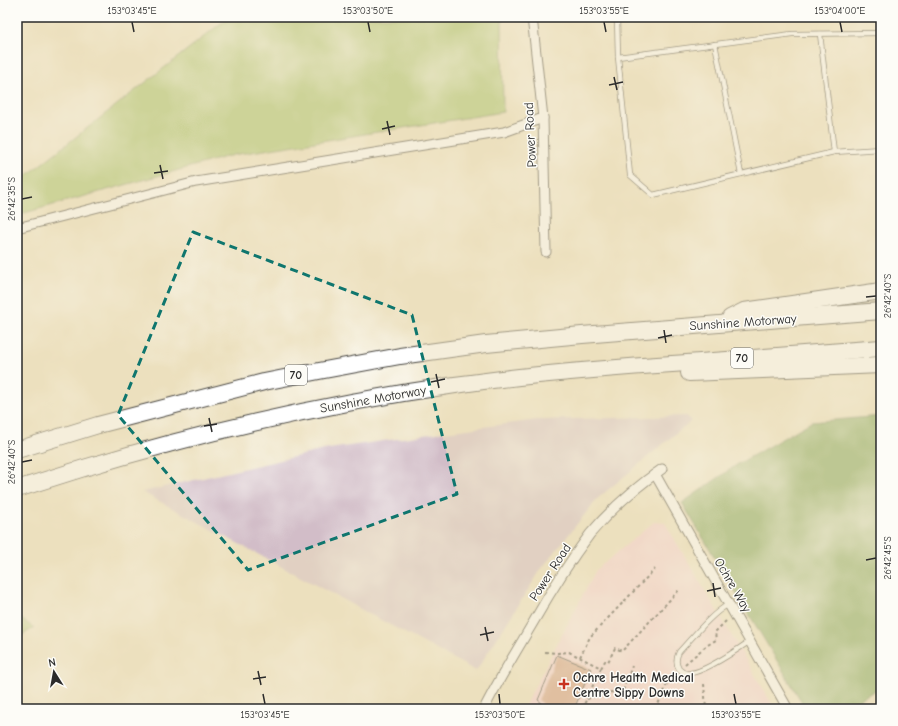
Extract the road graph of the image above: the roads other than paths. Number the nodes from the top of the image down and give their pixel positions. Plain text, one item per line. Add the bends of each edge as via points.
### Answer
1 (532, 17) edge
2 (617, 17) edge
3 (881, 33) edge
4 (820, 34) junction
5 (715, 44) junction
6 (618, 57) junction
7 (543, 118) junction
8 (881, 149) edge
9 (834, 152) junction
10 (741, 174) junction
11 (17, 228) edge
12 (546, 252) dead end
13 (881, 291) edge
14 (881, 311) edge
15 (720, 324) junction
16 (881, 348) edge
17 (881, 364) edge
18 (604, 369) junction
19 (17, 450) edge
20 (659, 472) joint
21 (17, 489) edge
22 (728, 604) junction
23 (750, 641) junction
24 (484, 709) edge
25 (788, 709) edge

1 - 7 street, Power Road
2 - 6 lane
3 - 4 lane
4 - 5 lane via 792,34
4 - 9 lane
5 - 6 lane
5 - 10 lane
6 - 10 lane via 630,175 652,195
7 - 11 street via 504,132 196,182
7 - 12 street, Power Road
8 - 9 lane
9 - 10 lane
13 - 15 highway via 744,311
14 - 15 highway, Sunshine Motorway / 70
15 - 19 highway, Sunshine Motorway / 70 via 582,334 400,356 264,382 98,425
16 - 18 highway, Sunshine Motorway / 70
17 - 18 highway via 618,377
18 - 21 highway, Sunshine Motorway / 70 via 441,388 274,418 120,457
20 - 22 street, Ochre Way
20 - 24 street, Power Road via 633,492 591,533 551,592
22 - 23 street, Ochre Way
22 - 23 lane via 714,614 679,652 677,665 688,674 699,671
23 - 25 street, Ochre Way

